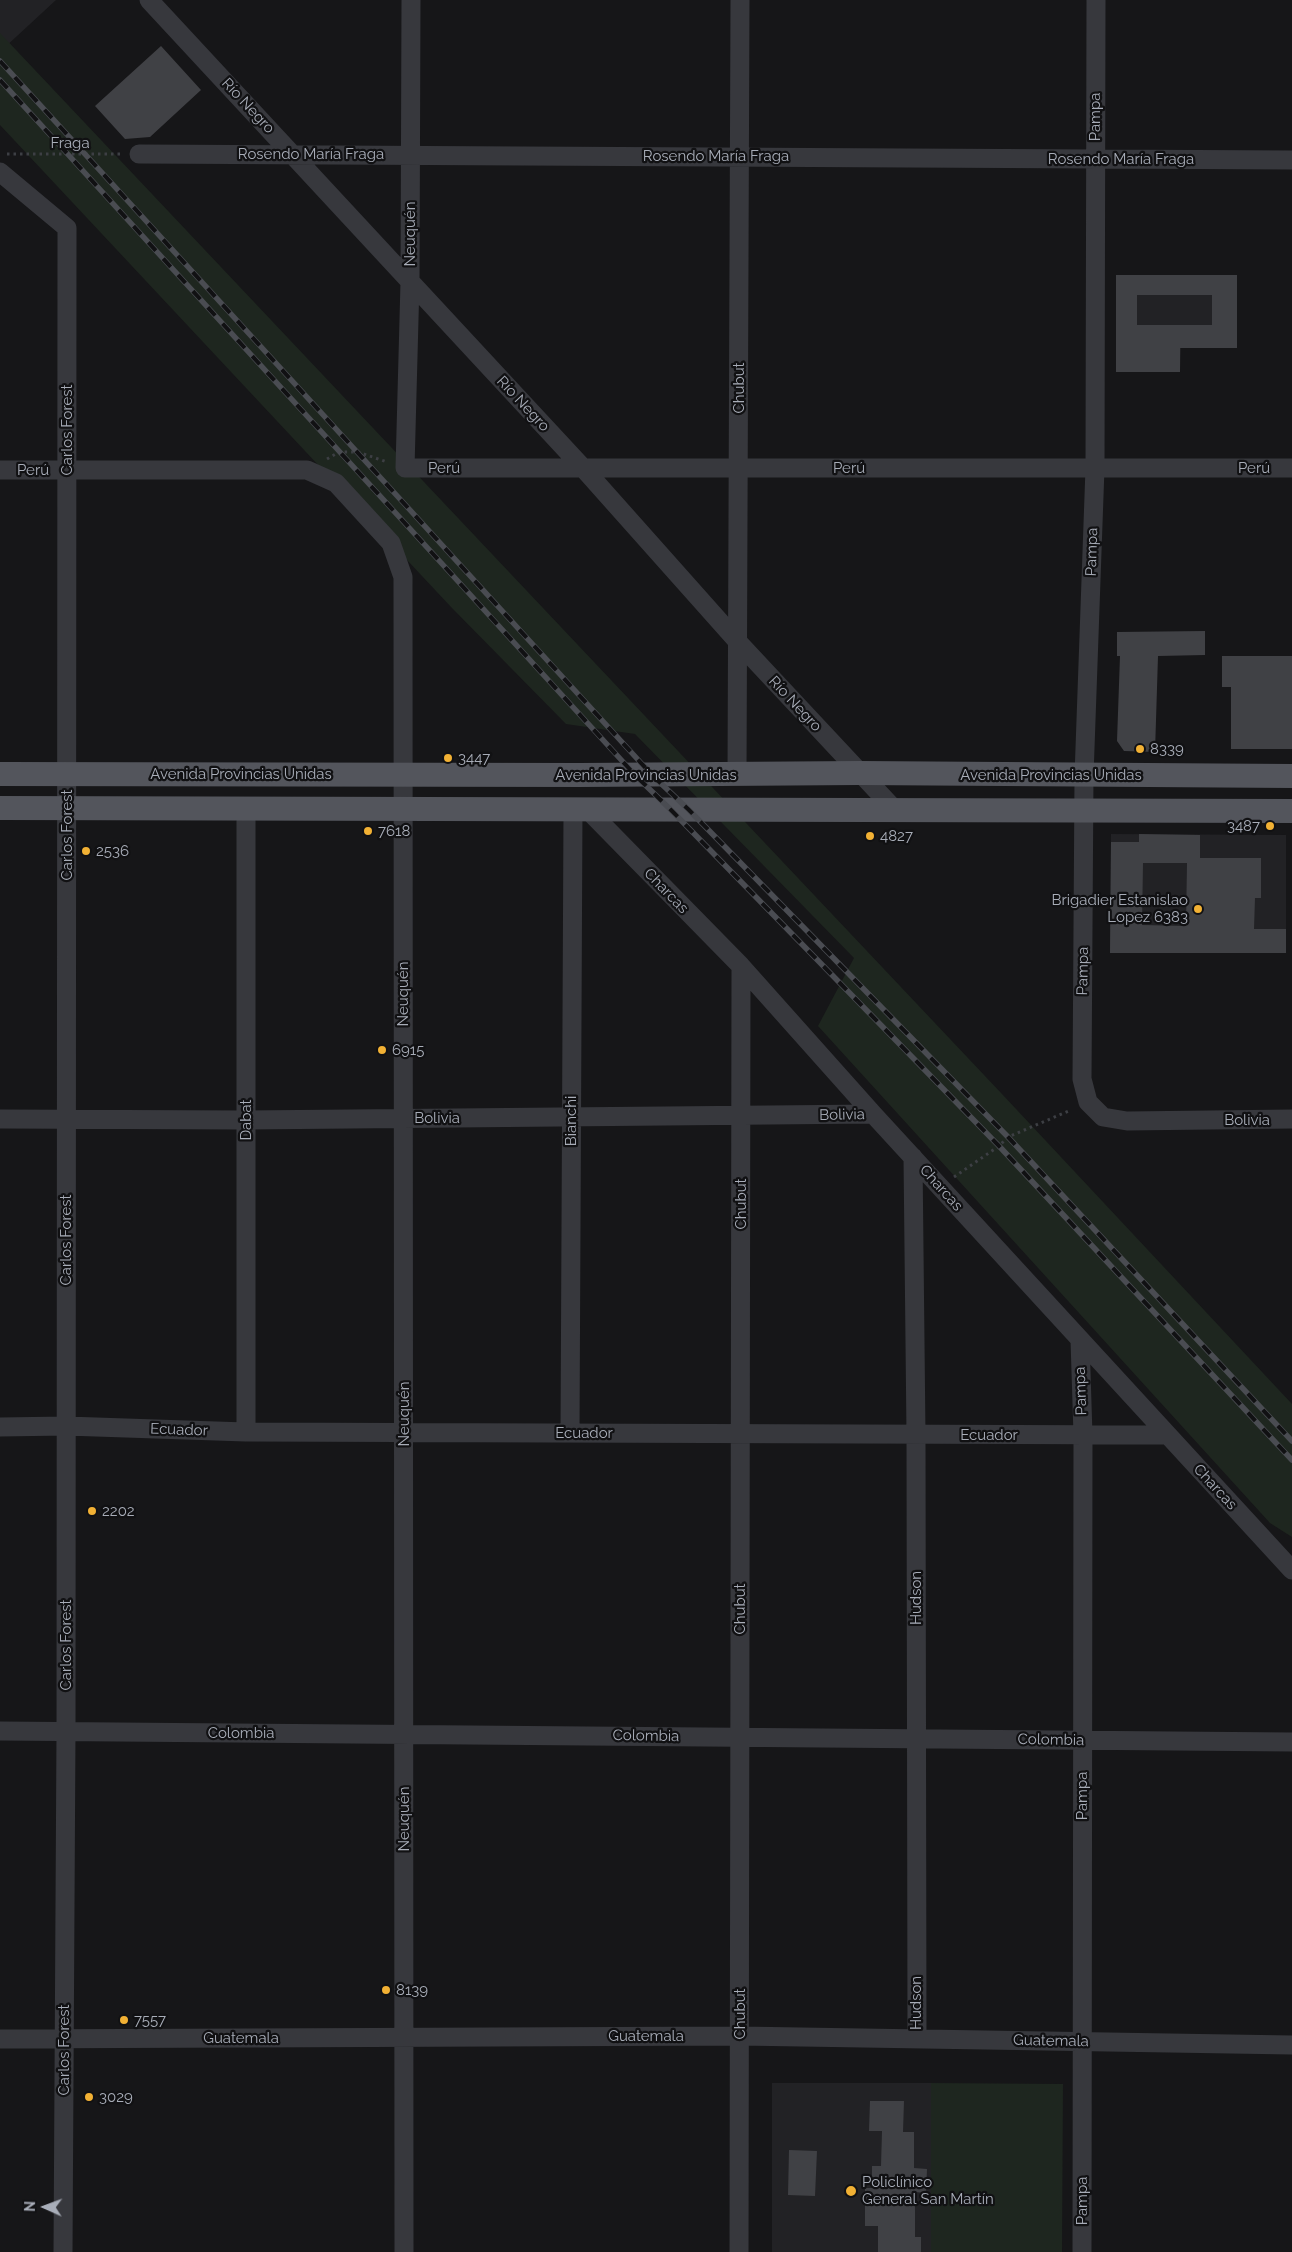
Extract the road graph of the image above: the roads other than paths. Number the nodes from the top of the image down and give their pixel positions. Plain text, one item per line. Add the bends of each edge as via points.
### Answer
1 (149, 0) edge
2 (411, 0) edge
3 (740, 0) edge
4 (1096, 0) edge
5 (292, 153) junction
6 (139, 154) road end
7 (410, 154) junction
8 (739, 156) junction
9 (1095, 159) junction
10 (1292, 160) edge
11 (0, 172) edge
12 (410, 282) junction
13 (405, 468) joint
14 (1095, 468) junction
15 (1292, 468) edge
16 (584, 469) junction
17 (738, 469) junction
18 (0, 470) edge
19 (67, 470) junction
20 (307, 470) joint
21 (738, 642) junction
22 (860, 773) junction
23 (0, 774) edge
24 (67, 774) junction
25 (403, 775) junction
26 (738, 775) junction
27 (1084, 776) junction
28 (1292, 776) edge
29 (0, 808) edge
30 (67, 808) junction
31 (246, 809) junction
32 (403, 809) junction
33 (580, 810) junction
34 (895, 810) junction
35 (1084, 811) junction
36 (1292, 812) edge
37 (741, 966) junction
38 (1088, 1102) joint
39 (874, 1114) junction
40 (741, 1116) junction
41 (571, 1117) junction
42 (66, 1118) junction
43 (404, 1118) junction
44 (0, 1119) edge
45 (1292, 1119) edge
46 (246, 1120) junction
47 (913, 1157) junction
48 (1080, 1340) junction
49 (66, 1426) junction
50 (0, 1427) edge
51 (246, 1432) junction
52 (404, 1432) junction
53 (570, 1433) junction
54 (740, 1434) junction
55 (916, 1435) junction
56 (1083, 1435) junction
57 (1167, 1435) junction
58 (1292, 1570) edge
59 (0, 1731) edge
60 (66, 1731) junction
61 (404, 1734) junction
62 (740, 1737) junction
63 (916, 1739) junction
64 (1082, 1740) junction
65 (1292, 1742) edge
66 (740, 2036) junction
67 (404, 2038) junction
68 (0, 2039) edge
69 (64, 2039) junction
70 (916, 2039) junction
71 (1082, 2041) junction
72 (1292, 2045) edge
73 (63, 2252) edge
74 (404, 2252) edge
75 (739, 2252) edge
76 (1082, 2252) edge

1 - 5 street, Río Negro
2 - 7 street, Neuquén
3 - 8 street, Chubut
4 - 9 street, Pampa
5 - 6 street, Rosendo María Fraga
5 - 7 street, Rosendo María Fraga
5 - 12 street, Río Negro
7 - 8 street, Rosendo María Fraga
7 - 12 street, Neuquén
8 - 9 street, Rosendo María Fraga
8 - 17 street, Chubut
9 - 10 street, Rosendo María Fraga
9 - 14 street, Pampa
11 - 19 street, Carlos Forest via 68,228
12 - 13 street, Neuquén
12 - 16 street, Río Negro
13 - 16 street, Perú
14 - 15 street, Perú
14 - 17 street, Perú
14 - 27 street, Pampa
16 - 17 street, Perú
16 - 21 street, Río Negro
17 - 21 street, Chubut
18 - 19 street, Perú
19 - 20 street, Perú
19 - 24 street, Carlos Forest
20 - 25 street, Neuquén via 336,483 391,543 403,577
21 - 22 street, Río Negro
21 - 26 street, Chubut
22 - 26 main road, Avenida Provincias Unidas
22 - 27 main road, Avenida Provincias Unidas
22 - 34 street, Río Negro
23 - 24 main road, Avenida Provincias Unidas
24 - 25 main road, Avenida Provincias Unidas
24 - 30 street, Carlos Forest
25 - 26 main road, Avenida Provincias Unidas
25 - 32 street, Neuquén
27 - 28 main road, Avenida Provincias Unidas
27 - 35 street, Pampa
29 - 30 main road
30 - 31 main road
30 - 42 street, Carlos Forest
31 - 32 main road
31 - 46 street, Dabat
32 - 33 main road
32 - 43 street, Neuquén
33 - 34 main road
33 - 37 street, Charcas
33 - 41 street, Bianchi
34 - 35 main road
35 - 36 main road
35 - 38 street, Pampa via 1082,1079
37 - 39 street, Charcas
37 - 40 street, Chubut
38 - 45 street, Bolivia via 1103,1116 1127,1121
39 - 40 street, Bolivia
39 - 47 street, Charcas
40 - 41 street, Bolivia
40 - 54 street, Chubut
41 - 43 street, Bolivia
41 - 53 street, Bianchi
42 - 44 street, Bolivia
42 - 46 street, Bolivia
42 - 49 street, Carlos Forest
43 - 46 street, Bolivia
43 - 52 street, Neuquén
46 - 51 street, Dabat
47 - 48 street, Charcas
47 - 55 street, Hudson
48 - 56 street, Pampa
48 - 57 street, Charcas
49 - 50 street, Ecuador
49 - 51 street, Ecuador
49 - 60 street, Carlos Forest
51 - 52 street, Ecuador
52 - 53 street, Ecuador
52 - 61 street, Neuquén
53 - 54 street, Ecuador
54 - 55 street, Ecuador
54 - 62 street, Chubut
55 - 56 street, Ecuador
55 - 63 street, Hudson
56 - 57 street, Ecuador
56 - 64 street, Pampa
57 - 58 street, Charcas
59 - 60 street, Colombia
60 - 61 street, Colombia
60 - 69 street, Carlos Forest
61 - 62 street, Colombia
61 - 67 street, Neuquén
62 - 63 street, Colombia
62 - 66 street, Chubut
63 - 64 street, Colombia
63 - 70 street, Hudson
64 - 65 street, Colombia
64 - 71 street, Pampa
66 - 67 street, Guatemala
66 - 70 street, Guatemala
66 - 75 street, Chubut
67 - 69 street, Guatemala
67 - 74 street, Neuquén
68 - 69 street, Guatemala
69 - 73 street, Carlos Forest
70 - 71 street, Guatemala
71 - 72 street, Guatemala
71 - 76 street, Pampa

